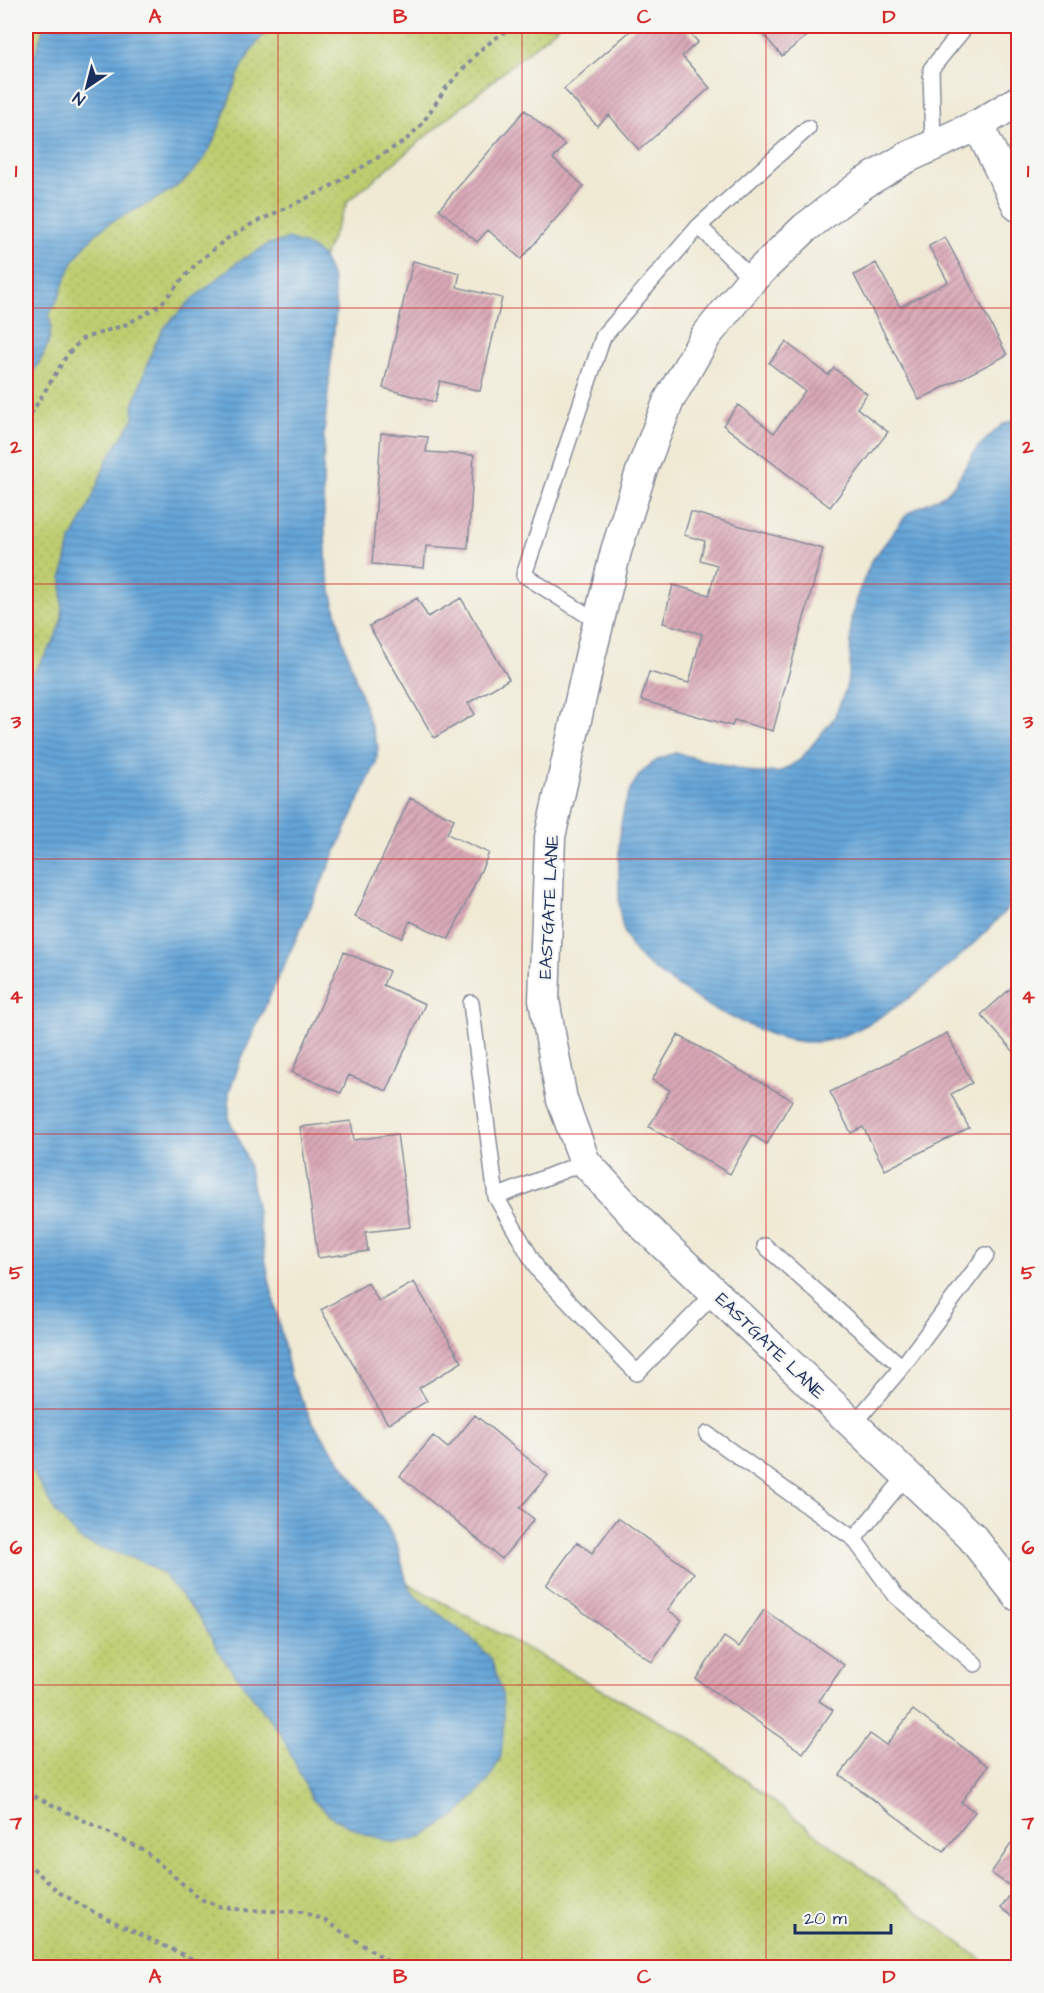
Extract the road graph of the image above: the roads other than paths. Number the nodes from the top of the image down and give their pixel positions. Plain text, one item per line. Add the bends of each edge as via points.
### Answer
1 (966, 26) edge
2 (1018, 101) edge
3 (978, 125) junction
4 (808, 129) dead end
5 (933, 146) junction
6 (1018, 206) edge
7 (699, 226) junction
8 (752, 279) junction
9 (598, 622) junction
10 (471, 1003) dead end
11 (585, 1162) junction
12 (496, 1197) junction
13 (765, 1246) dead end
14 (986, 1255) dead end
15 (715, 1293) junction
16 (902, 1367) junction
17 (853, 1425) junction
18 (707, 1434) dead end
19 (907, 1475) junction
20 (854, 1539) junction
21 (1018, 1596) edge
22 (975, 1664) dead end

1 - 5 lane via 931,69
2 - 3 street, EASTGATE LANE
3 - 5 street, EASTGATE LANE
3 - 6 street
4 - 7 lane
5 - 8 street, EASTGATE LANE via 864,183 805,228
7 - 8 lane
7 - 9 lane via 603,337 524,574
8 - 9 street, EASTGATE LANE via 706,336 669,400 641,472
9 - 11 street, EASTGATE LANE via 550,837 544,1000 562,1100
10 - 12 lane
11 - 12 lane
11 - 15 street, EASTGATE LANE via 644,1226
12 - 15 lane via 538,1270 637,1372
13 - 16 lane
14 - 16 lane
15 - 17 street, EASTGATE LANE
16 - 17 lane
17 - 19 street, EASTGATE LANE
18 - 20 lane
19 - 20 lane
19 - 21 street, EASTGATE LANE via 971,1536
20 - 22 lane via 896,1596

